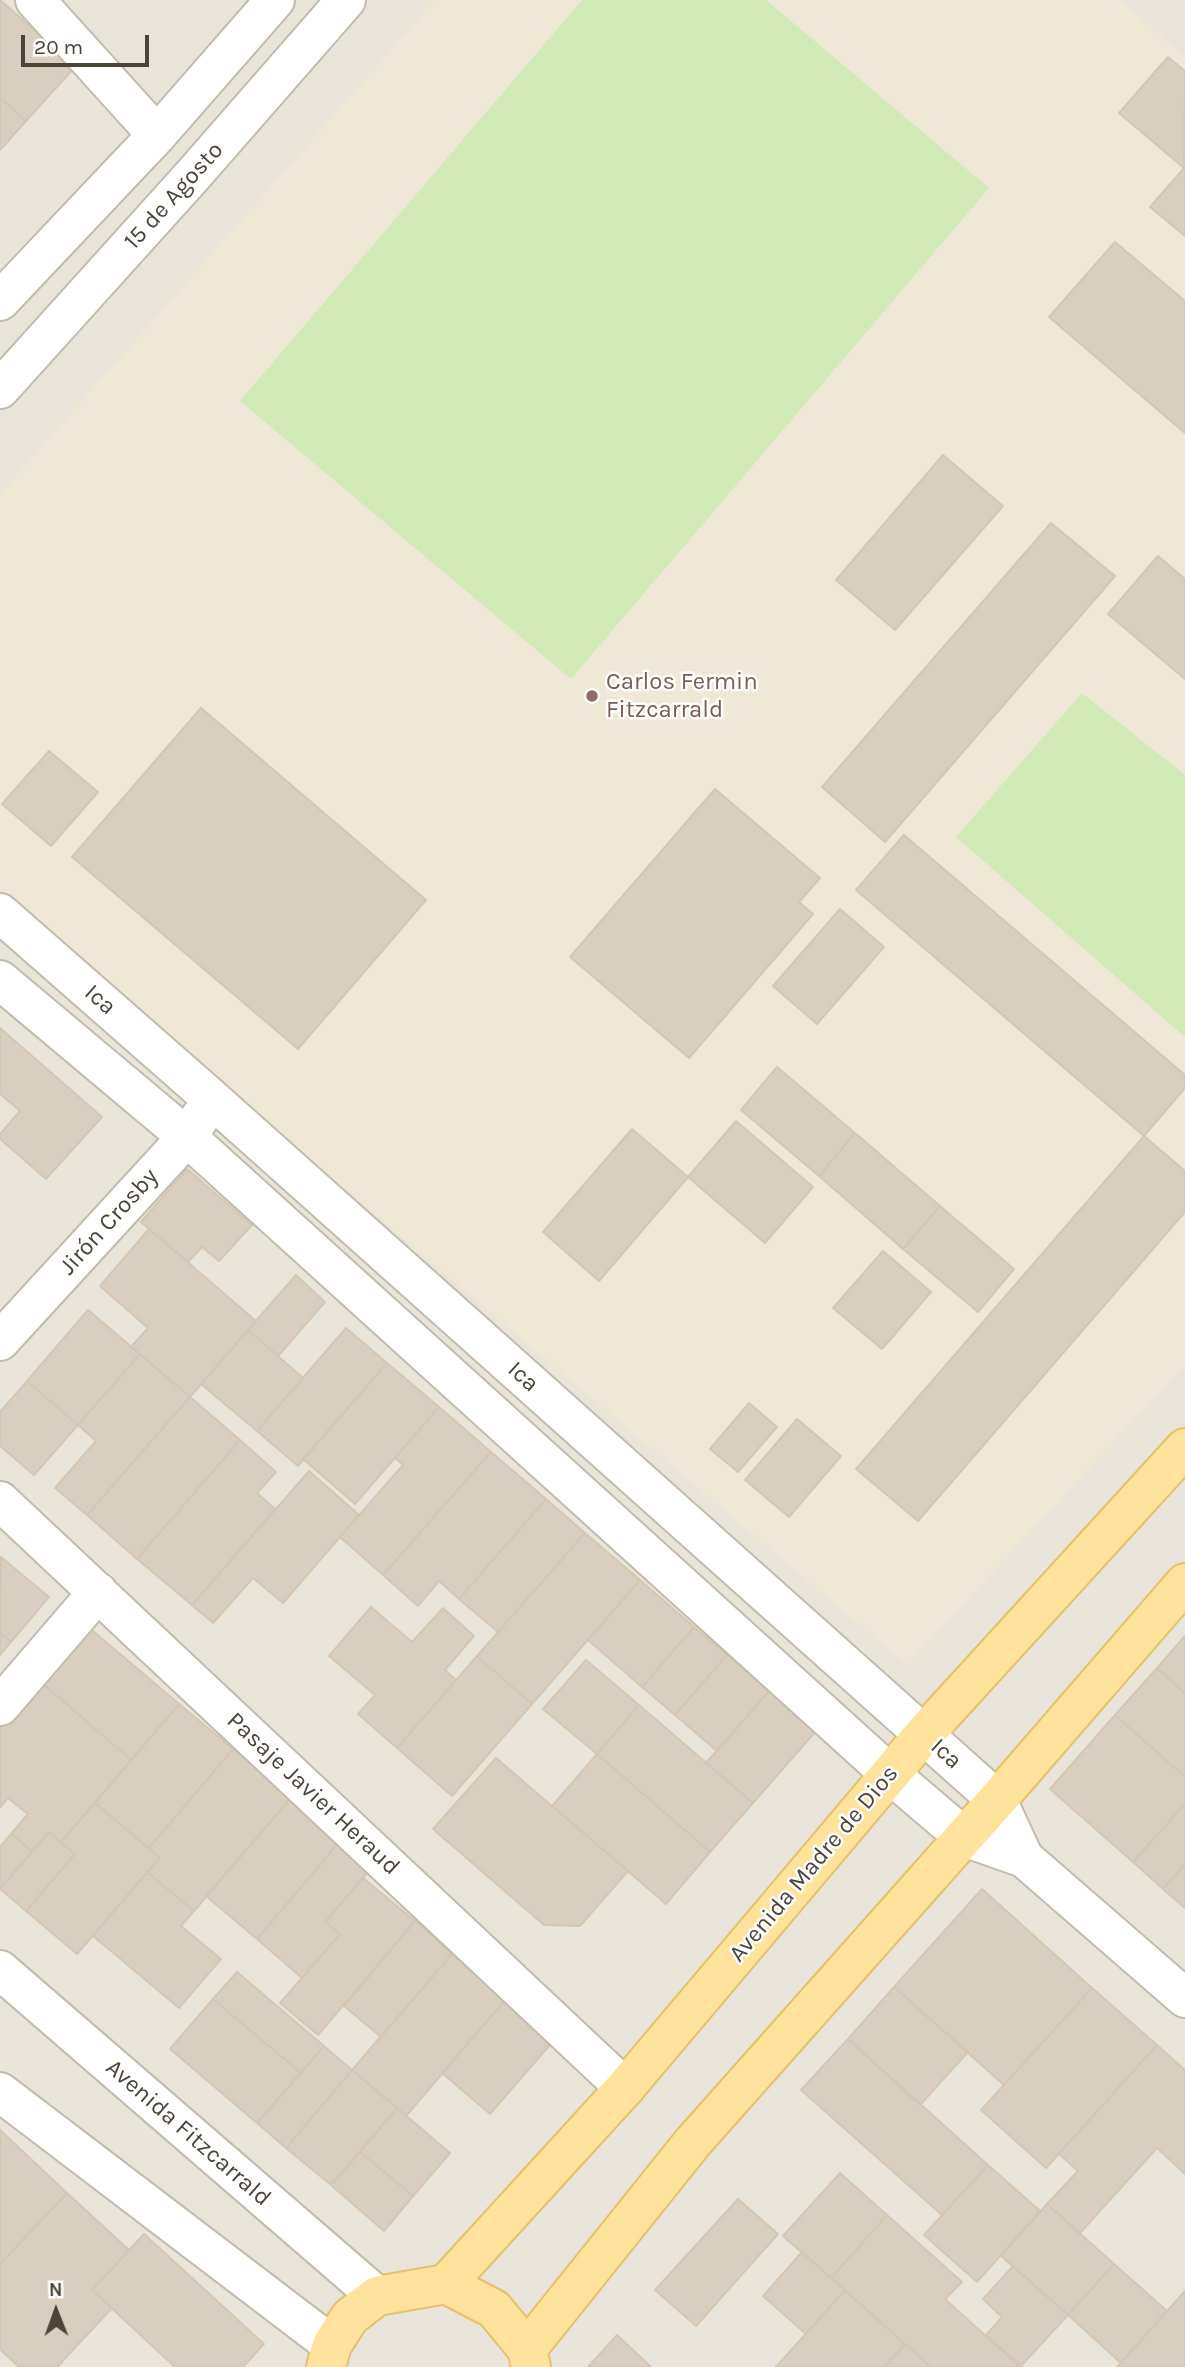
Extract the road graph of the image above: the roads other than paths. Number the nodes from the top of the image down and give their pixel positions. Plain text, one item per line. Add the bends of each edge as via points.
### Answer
1 (35, 0) edge
2 (275, 0) edge
3 (346, 0) edge
4 (157, 135) junction
5 (0, 300) edge
6 (0, 389) edge
7 (0, 913) edge
8 (0, 980) edge
9 (212, 1099) junction
10 (187, 1137) junction
11 (0, 1341) edge
12 (1185, 1448) edge
13 (0, 1500) edge
14 (1185, 1583) edge
15 (98, 1592) junction
16 (0, 1706) edge
17 (924, 1734) junction
18 (890, 1774) junction
19 (997, 1800) junction
20 (964, 1837) junction
21 (1024, 1858) junction
22 (0, 1970) edge
23 (1185, 1998) edge
24 (625, 2088) junction
25 (0, 2092) edge
26 (446, 2284) junction
27 (377, 2296) junction
28 (329, 2356) edge
29 (529, 2358) edge

1 - 4 street
2 - 4 street
3 - 6 street, 15 de Agosto
4 - 5 street
7 - 9 street, Ica
8 - 10 street, Ica
9 - 10 street, Jirón Crosby
9 - 17 street, Ica
10 - 11 street, Jirón Crosby
10 - 18 street, Ica
12 - 17 main road, Avenida Madre de Dios
13 - 15 street, Pasaje Javier Heraud
14 - 19 main road
15 - 16 street
15 - 24 street, Pasaje Javier Heraud
17 - 18 main road, Avenida Madre de Dios
17 - 19 street, Ica
18 - 20 street, Ica
18 - 24 main road, Avenida Madre de Dios
19 - 20 main road
19 - 21 street, Ica
20 - 21 street, Ica
20 - 29 main road via 693,2142
21 - 23 street, Ica
22 - 27 street, Avenida Fitzcarrald
24 - 26 main road, Avenida Madre de Dios
25 - 28 street
26 - 27 main road
26 - 29 main road via 494,2309
27 - 28 main road via 350,2317

